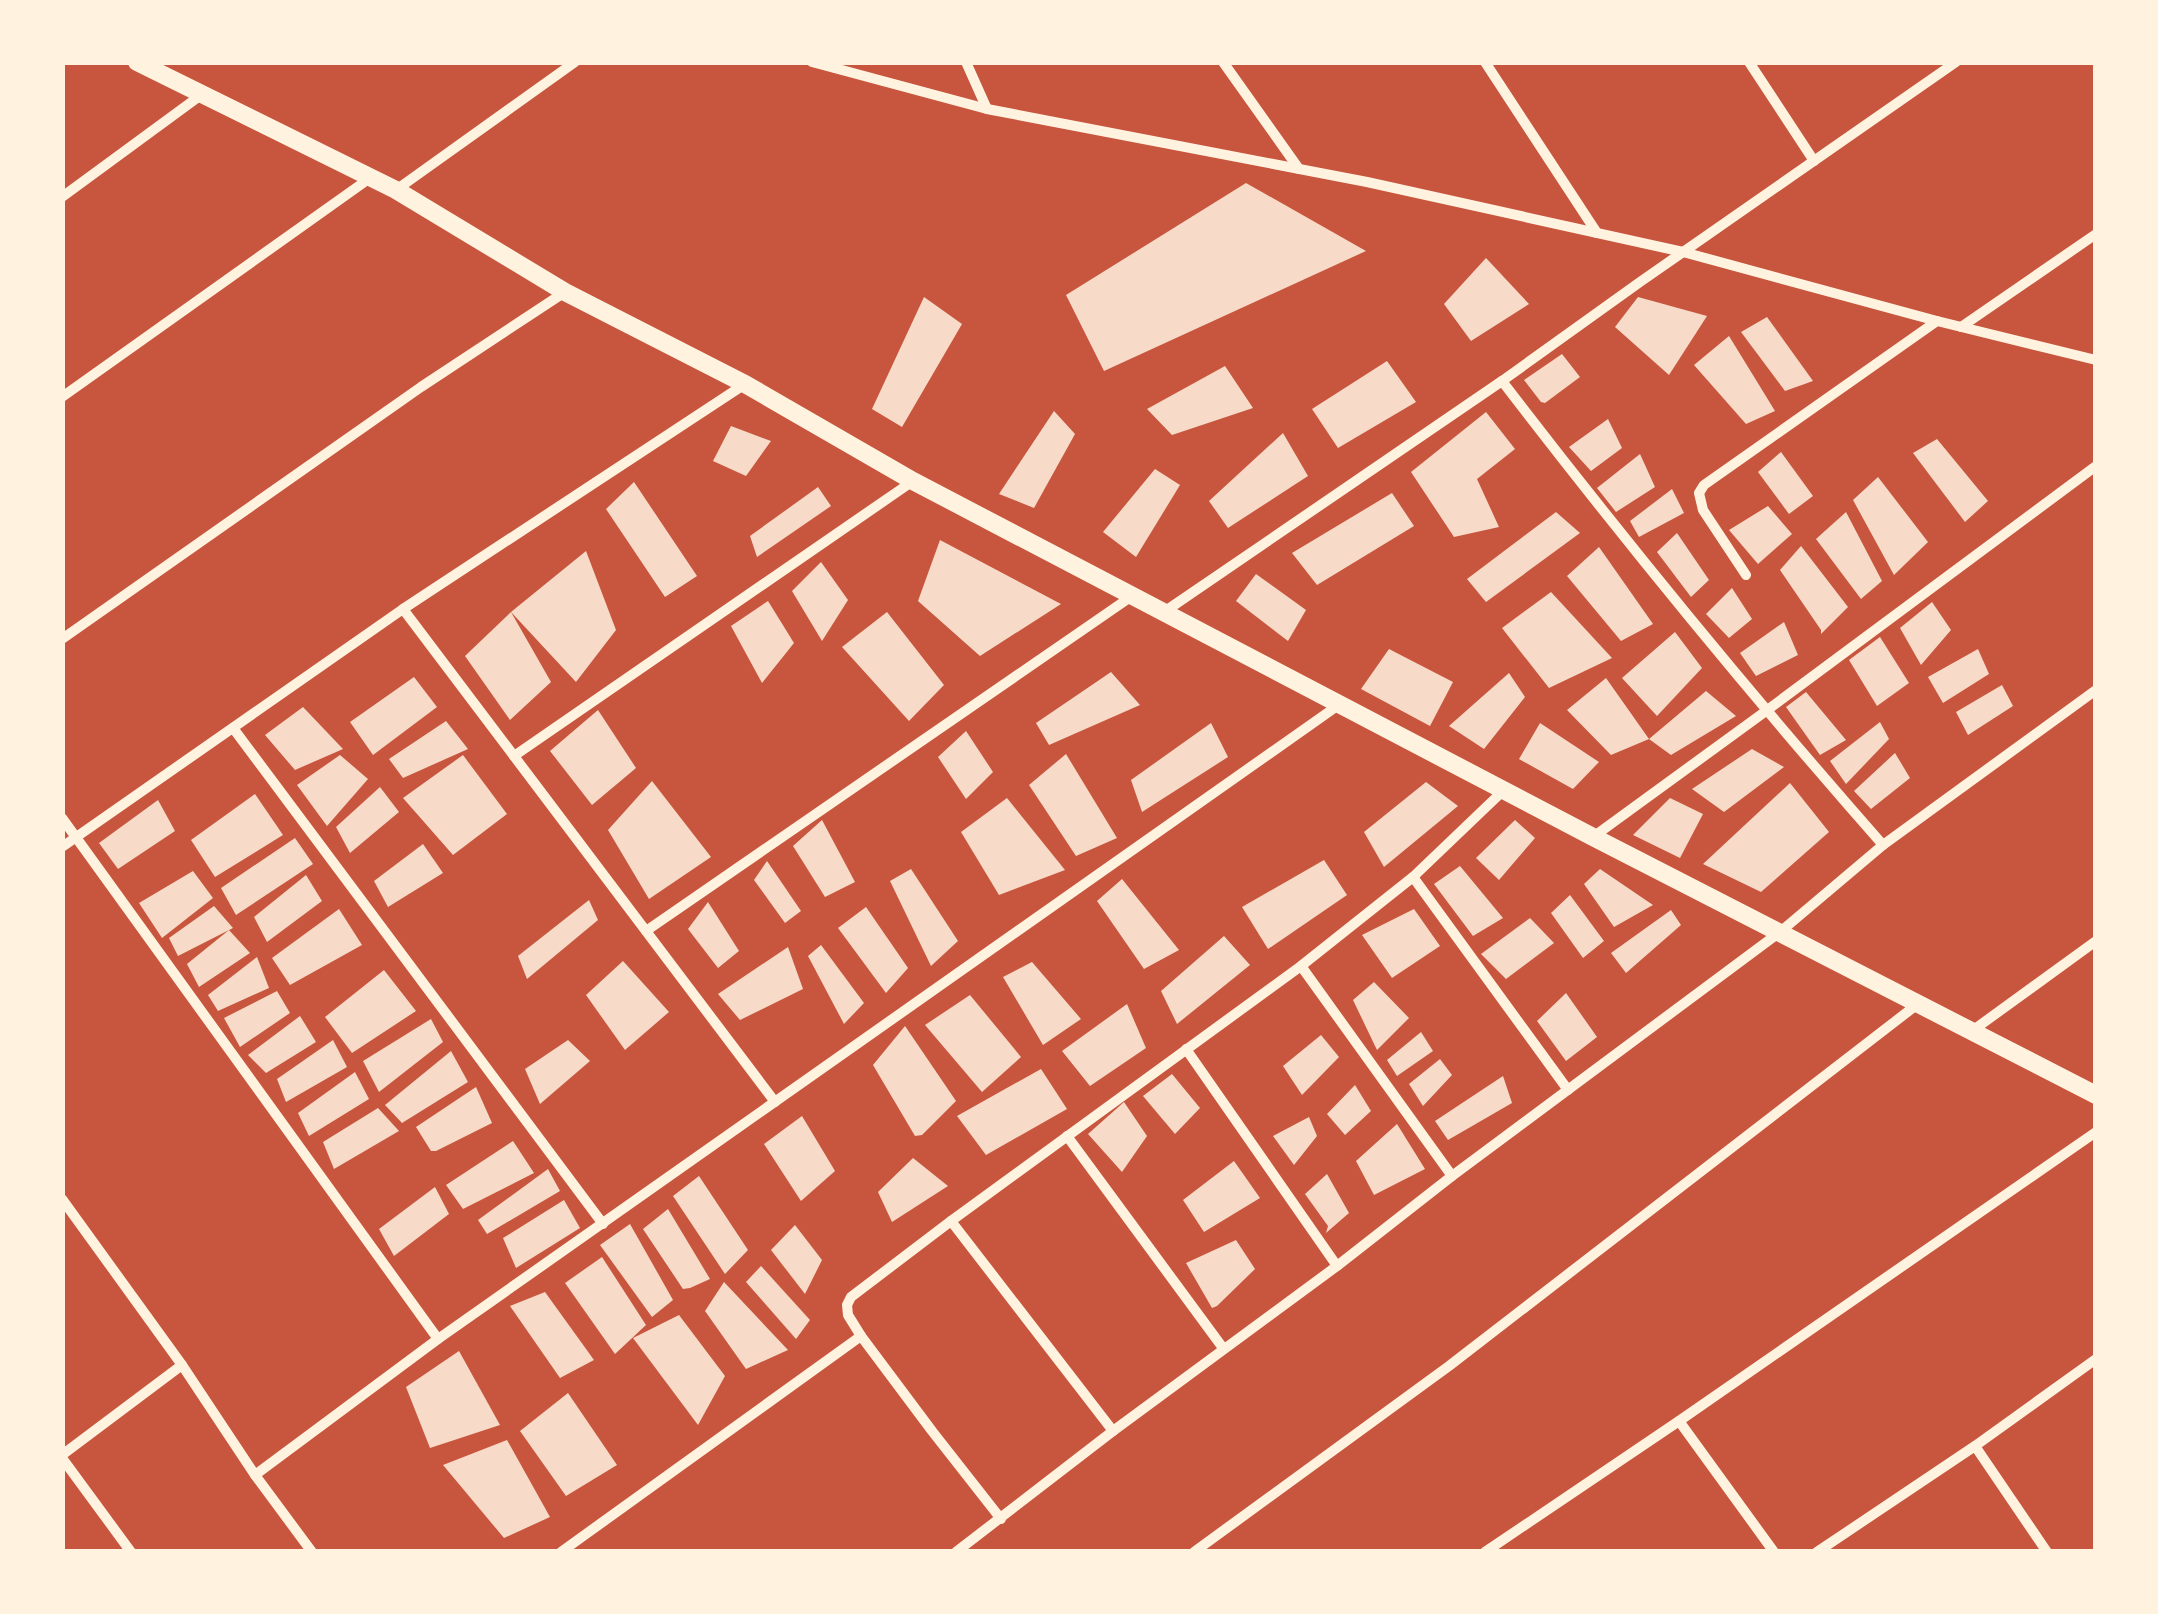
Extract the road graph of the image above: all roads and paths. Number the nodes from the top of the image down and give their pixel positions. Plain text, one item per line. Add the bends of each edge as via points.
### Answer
1 (137, 62) edge
2 (575, 62) edge
3 (812, 62) edge
4 (966, 62) edge
5 (1223, 62) edge
6 (1485, 62) edge
7 (1749, 62) edge
8 (1956, 62) edge
9 (202, 96) junction
10 (988, 109) junction
11 (1814, 161) junction
12 (1299, 170) junction
13 (370, 178) junction
14 (396, 190) junction
15 (62, 196) edge
16 (1598, 234) junction
17 (2096, 234) edge
18 (1684, 252) junction
19 (566, 292) junction
20 (1938, 321) junction
21 (1961, 327) junction
22 (2096, 360) edge
23 (1502, 382) junction
24 (746, 384) junction
25 (62, 396) edge
26 (2096, 466) edge
27 (913, 481) junction
28 (1746, 575) dead end
29 (1132, 596) junction
30 (403, 609) junction
31 (1163, 612) junction
32 (62, 638) edge
33 (2096, 690) edge
34 (1340, 704) junction
35 (1766, 712) junction
36 (233, 728) junction
37 (514, 756) junction
38 (1504, 789) junction
39 (62, 818) edge
40 (76, 837) junction
41 (1593, 837) junction
42 (1883, 845) junction
43 (62, 847) edge
44 (1413, 877) junction
45 (646, 931) junction
46 (1780, 932) junction
47 (2096, 941) edge
48 (1302, 966) junction
49 (1918, 1003) junction
50 (1972, 1031) junction
51 (1186, 1050) junction
52 (1568, 1090) junction
53 (2096, 1095) edge
54 (775, 1102) junction
55 (2096, 1132) edge
56 (1067, 1136) junction
57 (1452, 1176) junction
58 (62, 1199) edge
59 (951, 1221) junction
60 (603, 1224) junction
61 (1336, 1266) junction
62 (860, 1336) junction
63 (438, 1339) junction
64 (1223, 1348) junction
65 (2096, 1359) edge
66 (182, 1365) junction
67 (1679, 1421) junction
68 (1113, 1431) junction
69 (1975, 1446) junction
70 (62, 1456) edge
71 (256, 1475) junction
72 (1002, 1519) junction
73 (131, 1552) edge
74 (312, 1552) edge
75 (561, 1552) edge
76 (956, 1552) edge
77 (1194, 1552) edge
78 (1485, 1552) edge
79 (1774, 1552) edge
80 (1817, 1552) edge
81 (2048, 1552) edge

1 - 9 street
2 - 14 street
3 - 10 street
4 - 10 street
5 - 12 street
6 - 16 street
7 - 11 street
8 - 11 street
9 - 13 street
9 - 15 street
10 - 12 street
11 - 18 street
12 - 16 street
13 - 14 street
13 - 25 street
14 - 19 street
16 - 18 street
17 - 21 street
18 - 20 street
18 - 23 street
19 - 24 street
19 - 32 street
20 - 21 street
20 - 28 street via 1704,485 1703,510
21 - 22 street
23 - 31 street
23 - 35 street
24 - 27 street
24 - 30 street
26 - 35 street
27 - 29 street
27 - 37 street
29 - 31 street
29 - 45 street
30 - 36 street
30 - 37 street
31 - 34 street
33 - 42 street
34 - 38 street
34 - 54 street
35 - 41 street
35 - 42 street
36 - 40 street
36 - 60 street
37 - 45 street
38 - 41 street
38 - 44 street
39 - 40 street
40 - 43 street
40 - 63 street
41 - 46 street
42 - 46 street
44 - 48 street
44 - 52 street
45 - 54 street
46 - 49 street
46 - 52 street
47 - 50 street
48 - 51 street
48 - 57 street
49 - 50 street
49 - 77 street via 1450,1366
50 - 53 street
51 - 56 street
51 - 61 street
52 - 57 street
54 - 60 street
55 - 67 street
56 - 59 street
56 - 64 street
57 - 61 street
58 - 66 street
59 - 62 street via 851,1298 848,1315
59 - 68 street
60 - 63 street
61 - 64 street
62 - 72 street
62 - 75 street
63 - 71 street
64 - 68 street
65 - 69 street
66 - 70 street
66 - 71 street
67 - 78 street
67 - 79 street
68 - 72 street
69 - 80 street
69 - 81 street
70 - 73 street
71 - 74 street
72 - 76 street

